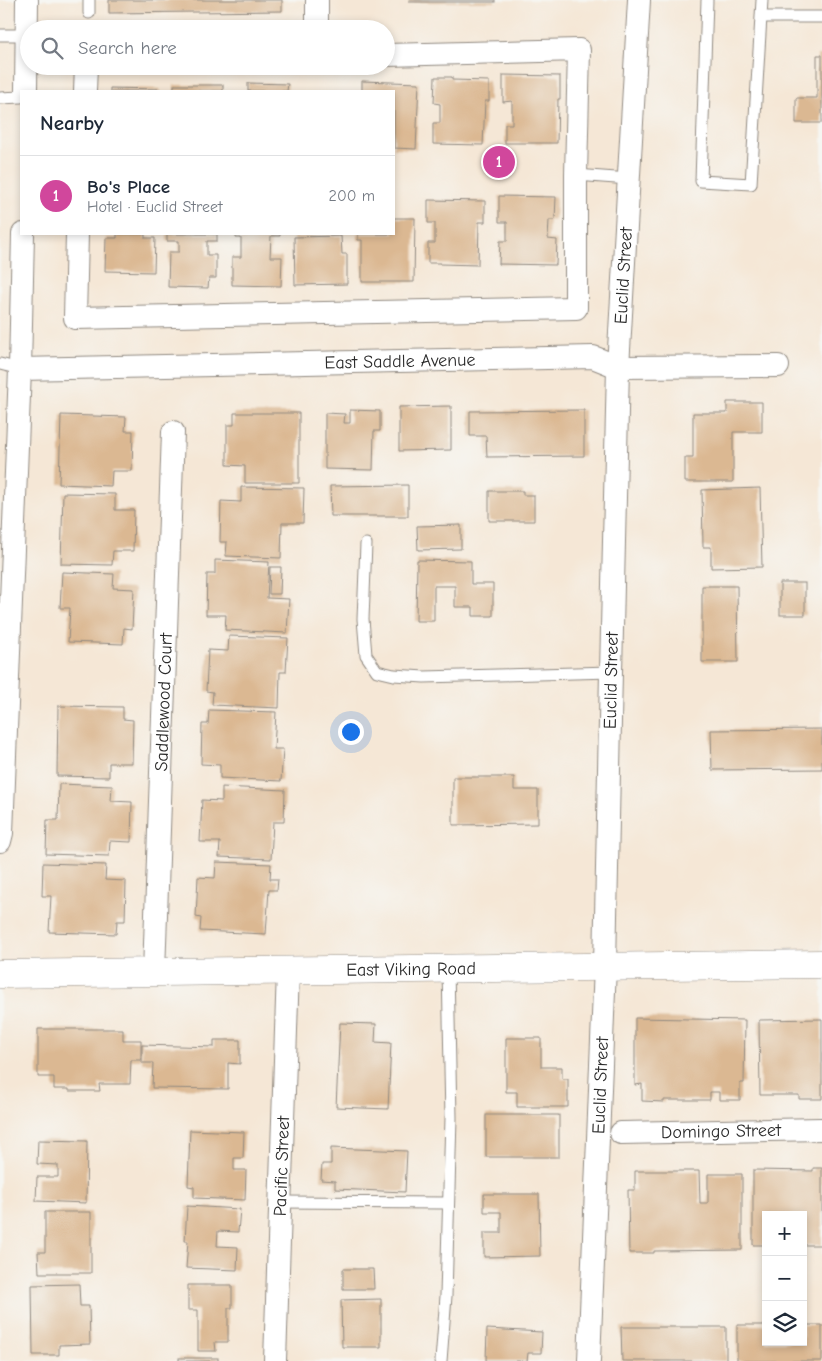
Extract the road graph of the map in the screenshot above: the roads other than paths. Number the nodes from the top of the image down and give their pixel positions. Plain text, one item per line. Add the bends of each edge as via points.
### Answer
1 (27, 0) edge
2 (90, 0) edge
3 (316, 0) edge
4 (639, 0) edge
5 (707, 0) edge
6 (762, 0) edge
7 (89, 13) dead end
8 (822, 16) edge
9 (762, 17) junction
10 (27, 20) edge
11 (317, 20) edge
12 (0, 35) edge
13 (20, 35) edge
14 (395, 55) edge
15 (26, 75) edge
16 (86, 75) edge
17 (26, 90) edge
18 (85, 90) edge
19 (20, 97) edge
20 (0, 98) edge
21 (576, 176) junction
22 (629, 179) junction
23 (23, 235) edge
24 (77, 235) edge
25 (778, 366) dead end
26 (10, 367) edge
27 (618, 367) junction
28 (173, 432) dead end
29 (366, 544) dead end
30 (610, 672) junction
31 (0, 841) edge
32 (822, 964) edge
33 (605, 966) junction
34 (448, 968) junction
35 (288, 970) junction
36 (154, 972) junction
37 (0, 974) edge
38 (822, 1129) edge
39 (621, 1133) dead end
40 (280, 1202) junction
41 (448, 1203) junction
42 (275, 1361) edge
43 (442, 1361) edge
44 (589, 1361) edge

1 - 10 street
2 - 7 lane
3 - 11 street
4 - 22 street, Euclid Street
5 - 9 lane via 700,181 752,184
6 - 9 lane
8 - 9 lane
12 - 13 lane
14 - 21 street via 579,50
15 - 17 street
16 - 18 street
19 - 20 lane
21 - 22 lane
21 - 24 street via 576,308 75,318
22 - 27 street, Euclid Street
23 - 26 street
25 - 27 street, East Saddle Avenue
26 - 27 street, East Saddle Avenue via 593,357
26 - 31 street
27 - 30 street, Euclid Street
28 - 36 street, Saddlewood Court
29 - 30 lane via 363,619 366,655 377,671 424,677
30 - 33 street, Euclid Street
32 - 33 street, East Viking Road
33 - 34 street, East Viking Road
33 - 44 street, Euclid Street
34 - 35 street, East Viking Road
34 - 41 lane via 451,1118
35 - 36 street, East Viking Road
35 - 40 street, Pacific Street
36 - 37 street, East Viking Road
38 - 39 street, Domingo Street
40 - 41 lane
40 - 42 street, Pacific Street
41 - 43 lane

